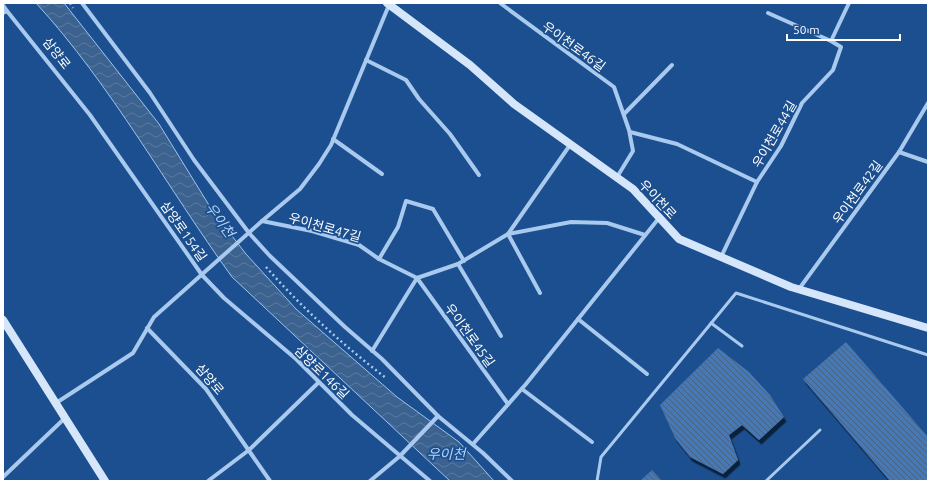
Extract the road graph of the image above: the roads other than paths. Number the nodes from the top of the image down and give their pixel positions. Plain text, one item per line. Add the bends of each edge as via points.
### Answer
1 (82, 3) edge
2 (500, 3) edge
3 (849, 3) edge
4 (389, 4) edge
5 (3, 5) edge
6 (506, 5) edge
7 (5, 12) edge
8 (768, 13) dead end
9 (831, 41) junction
10 (366, 60) junction
11 (672, 65) dead end
12 (928, 103) edge
13 (624, 114) junction
14 (90, 115) joint
15 (630, 132) junction
16 (333, 139) junction
17 (570, 145) junction
18 (899, 152) junction
19 (928, 162) edge
20 (382, 174) dead end
21 (479, 175) dead end
22 (616, 178) junction
23 (757, 182) junction
24 (659, 218) junction
25 (262, 221) junction
26 (249, 233) junction
27 (508, 234) junction
28 (645, 235) junction
29 (721, 257) junction
30 (379, 259) junction
31 (464, 261) junction
32 (458, 264) junction
33 (202, 275) junction
34 (416, 278) junction
35 (799, 289) junction
36 (540, 293) dead end
37 (578, 319) junction
38 (3, 320) edge
39 (711, 323) junction
40 (147, 328) junction
41 (928, 328) edge
42 (501, 336) dead end
43 (742, 346) dead end
44 (372, 351) junction
45 (928, 355) edge
46 (647, 374) dead end
47 (319, 382) junction
48 (522, 389) junction
49 (56, 403) junction
50 (508, 404) junction
51 (438, 416) junction
52 (65, 418) junction
53 (820, 430) dead end
54 (592, 442) dead end
55 (473, 444) junction
56 (248, 450) junction
57 (400, 456) junction
58 (3, 477) edge
59 (105, 481) edge
60 (208, 481) edge
61 (270, 481) edge
62 (370, 481) edge
63 (430, 481) edge
64 (512, 481) edge
65 (597, 481) edge
66 (766, 481) edge

1 - 26 street via 118,49 194,160
2 - 6 street, 우이천로46길
3 - 9 street
4 - 10 street
4 - 17 street, 우이천로 via 470,65 514,104
5 - 7 street, 삼양로
6 - 13 street, 우이천로46길 via 614,87
7 - 14 street, 삼양로
8 - 9 street
9 - 23 street, 우이천로44길 via 841,47 833,70 802,103 781,146
10 - 16 street
10 - 21 street via 406,80
11 - 13 street
12 - 18 street, 우이천로42길
13 - 15 street, 우이천로46길
14 - 33 street, 삼양로154길
15 - 22 street, 우이천로46길 via 633,151
15 - 23 street, 우이천로44길 via 677,144
16 - 20 street
16 - 25 street via 319,164 300,189
17 - 22 street, 우이천로
17 - 27 street
18 - 19 street
18 - 35 street, 우이천로42길
22 - 24 street, 우이천로 via 633,189
23 - 29 street, 우이천로44길
24 - 28 street
24 - 29 street, 우이천로 via 679,239
25 - 26 street
25 - 30 street, 우이천로47길 via 312,231 359,245
26 - 33 street
26 - 44 street via 306,292
27 - 28 street via 578,222 606,223
27 - 31 street
27 - 36 street
28 - 37 street
29 - 35 street, 우이천로
30 - 31 street via 398,227 406,201 433,209
30 - 34 street, 우이천로47길
31 - 32 street
32 - 34 street
32 - 42 street
33 - 40 street, 삼양로154길 via 154,317
33 - 47 street, 삼양로146길 via 224,298
34 - 44 street
34 - 50 street, 우이천로45길
35 - 41 street, 우이천로
37 - 46 street
37 - 48 street
38 - 49 street
39 - 43 lane
39 - 45 lane via 736,293
39 - 65 lane via 601,457
40 - 49 street, 삼양로154길 via 133,353
40 - 56 street, 삼양로 via 206,390
44 - 51 street
47 - 56 street
47 - 57 street, 삼양로146길 via 352,415
48 - 50 street
48 - 54 street
49 - 52 street
50 - 55 street
51 - 55 street
51 - 57 street, bridge
52 - 58 street
52 - 59 street
53 - 66 lane
55 - 64 street
56 - 60 street
56 - 61 street, 삼양로
57 - 62 street
57 - 63 street, 삼양로146길

